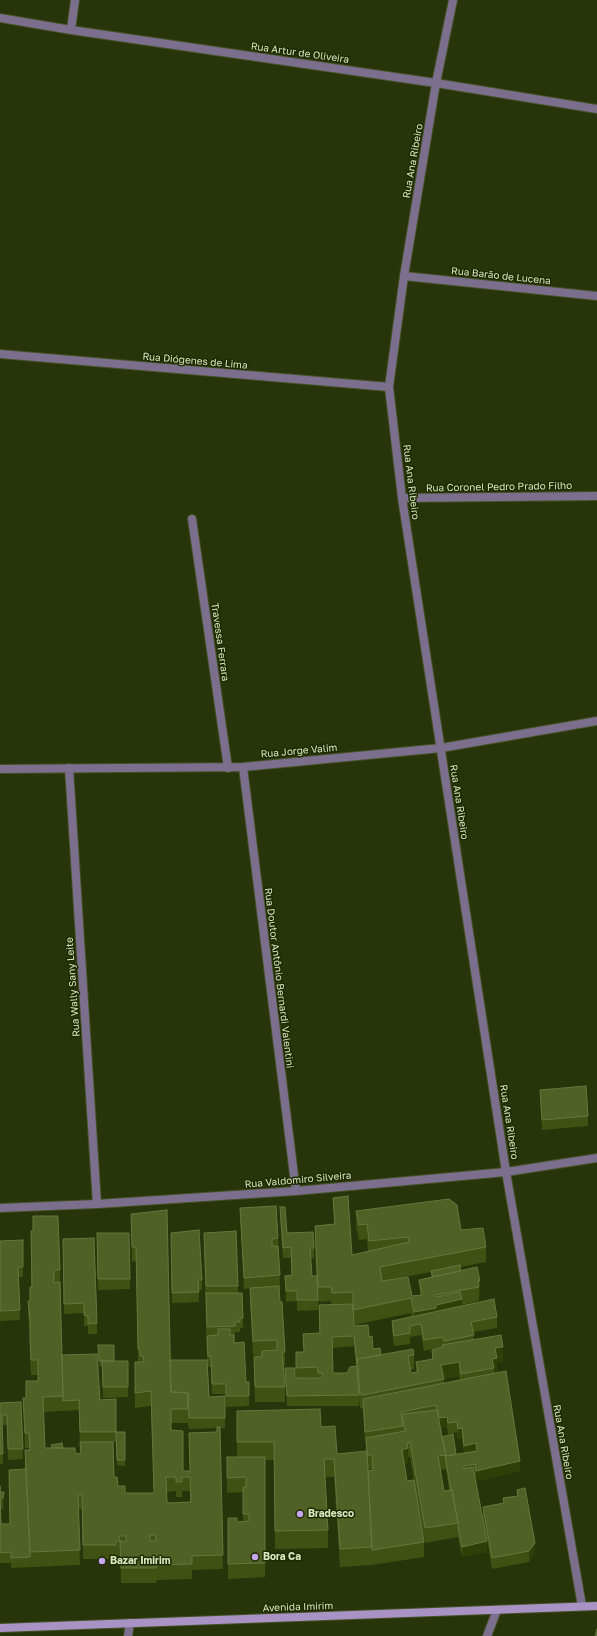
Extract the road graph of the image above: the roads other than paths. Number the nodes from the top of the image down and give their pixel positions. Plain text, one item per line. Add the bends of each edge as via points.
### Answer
1 (75, 0) edge
2 (452, 0) edge
3 (0, 18) edge
4 (72, 30) junction
5 (436, 83) junction
6 (597, 109) edge
7 (404, 276) junction
8 (597, 296) edge
9 (0, 354) edge
10 (389, 387) junction
11 (597, 496) edge
12 (402, 498) junction
13 (192, 519) dead end
14 (597, 721) edge
15 (441, 748) junction
16 (243, 767) junction
17 (0, 768) edge
18 (69, 768) junction
19 (228, 768) junction
20 (597, 1158) edge
21 (506, 1172) junction
22 (296, 1191) junction
23 (97, 1204) junction
24 (0, 1208) edge
25 (582, 1606) junction
26 (597, 1606) edge
27 (497, 1610) junction
28 (130, 1623) junction
29 (0, 1628) edge
30 (128, 1636) edge
31 (487, 1636) edge

1 - 4 street
2 - 5 street, Rua Ana Ribeiro
3 - 4 street, Rua Artur de Oliveira
4 - 5 street, Rua Artur de Oliveira
5 - 6 street, Rua Artur de Oliveira
5 - 7 street, Rua Ana Ribeiro
7 - 8 street, Rua Barão de Lucena
7 - 10 street, Rua Ana Ribeiro
9 - 10 street, Rua Diógenes de Lima
10 - 12 street, Rua Ana Ribeiro
11 - 12 street, Rua Coronel Pedro Prado Filho
12 - 15 street, Rua Ana Ribeiro
13 - 19 street, Travessa Ferrara
14 - 15 street, Rua Jorge Valim
15 - 16 street, Rua Jorge Valim
15 - 21 street, Rua Ana Ribeiro
16 - 19 street, Rua Jorge Valim
16 - 22 street, Rua Doutor Antônio Bernardi Valentini
17 - 18 street, Rua Jorge Valim
18 - 19 street, Rua Jorge Valim
18 - 23 street, Rua Wally Sany Leite
20 - 21 street, Rua Valdomiro Silveira
21 - 22 street, Rua Valdomiro Silveira
21 - 25 street, Rua Ana Ribeiro
22 - 23 street, Rua Valdomiro Silveira
23 - 24 street, Rua Valdomiro Silveira
25 - 26 main road, Avenida Imirim
25 - 27 main road, Avenida Imirim
27 - 28 main road, Avenida Imirim
27 - 31 street
28 - 29 main road, Avenida Imirim
28 - 30 street

